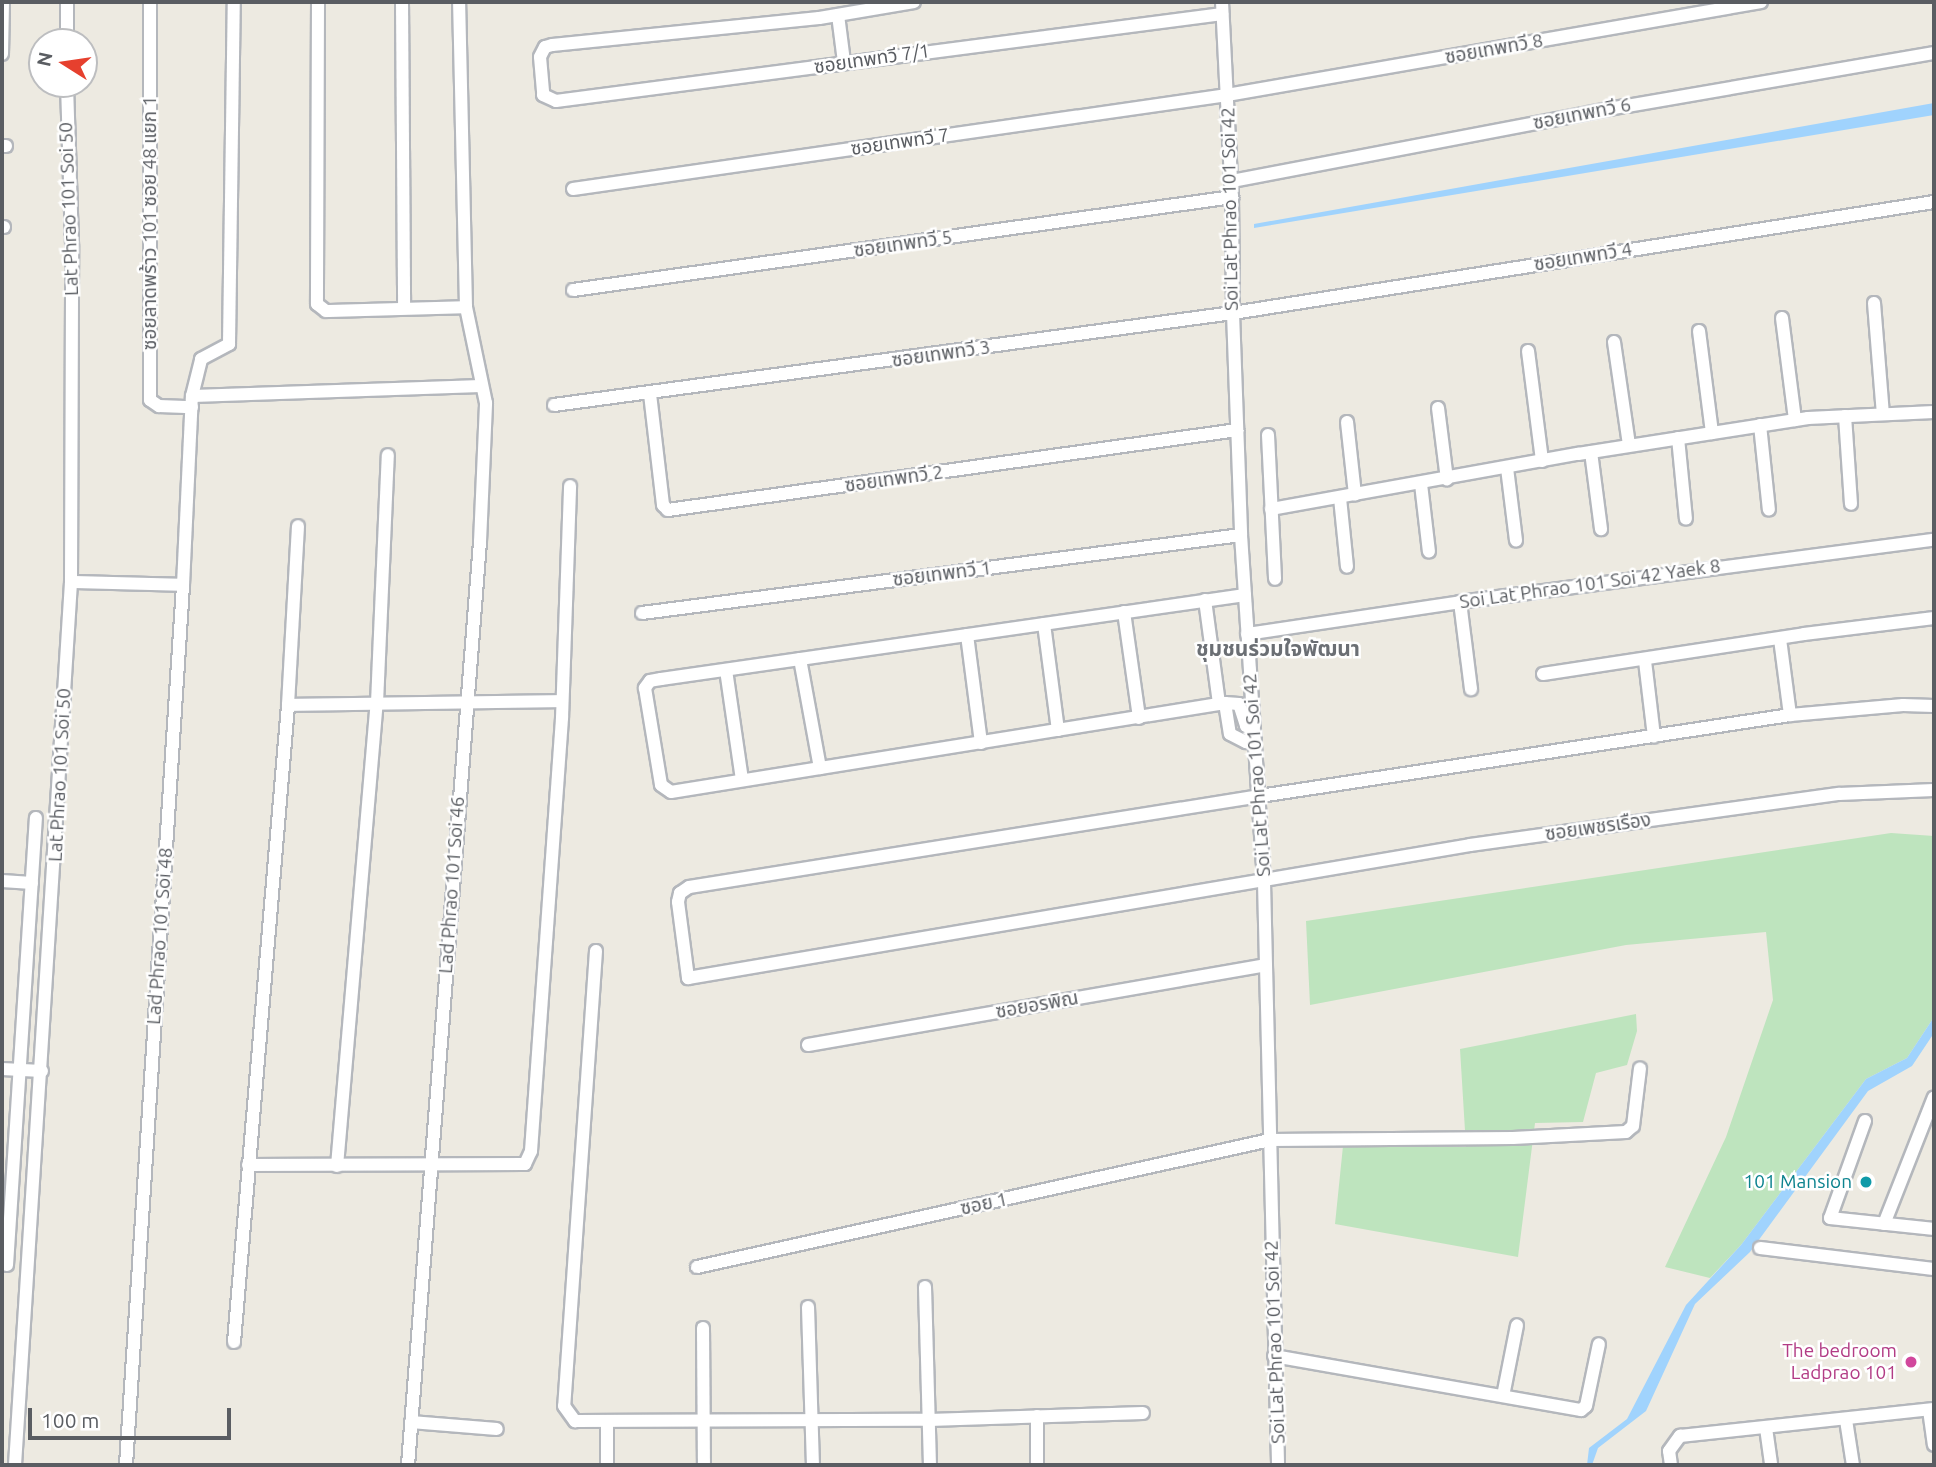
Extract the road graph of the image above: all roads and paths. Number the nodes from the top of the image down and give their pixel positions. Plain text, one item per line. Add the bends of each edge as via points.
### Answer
1 (3, 2) edge
2 (67, 2) edge
3 (150, 2) edge
4 (234, 2) edge
5 (318, 2) edge
6 (402, 2) edge
7 (459, 2) edge
8 (914, 2) edge
9 (1761, 2) edge
10 (1734, 4) edge
11 (1222, 8) edge
12 (838, 15) junction
13 (67, 28) edge
14 (1934, 53) edge
15 (2, 54) edge
16 (844, 62) junction
17 (1227, 95) junction
18 (67, 98) edge
19 (1231, 181) junction
20 (573, 189) dead end
21 (1232, 197) junction
22 (1934, 202) edge
23 (573, 290) dead end
24 (1874, 303) dead end
25 (466, 307) junction
26 (404, 308) junction
27 (1233, 313) junction
28 (1782, 318) dead end
29 (1699, 331) dead end
30 (1614, 342) dead end
31 (1528, 351) dead end
32 (482, 386) junction
33 (650, 394) junction
34 (192, 402) junction
35 (554, 405) dead end
36 (1438, 408) dead end
37 (1934, 412) edge
38 (1883, 414) junction
39 (1845, 416) junction
40 (1934, 419) edge
41 (1795, 420) junction
42 (1347, 422) dead end
43 (1760, 425) junction
44 (1237, 430) junction
45 (1712, 433) junction
46 (1268, 435) dead end
47 (1678, 438) junction
48 (1629, 445) junction
49 (1591, 452) junction
50 (388, 455) dead end
51 (1542, 461) junction
52 (1507, 468) junction
53 (1447, 479) junction
54 (1421, 484) junction
55 (570, 486) dead end
56 (1355, 495) junction
57 (1340, 498) junction
58 (1851, 504) dead end
59 (1271, 509) junction
60 (1769, 510) dead end
61 (1686, 519) dead end
62 (298, 526) dead end
63 (1601, 529) dead end
64 (1241, 535) junction
65 (1516, 540) dead end
66 (1934, 540) edge
67 (1429, 552) dead end
68 (1347, 567) dead end
69 (1275, 579) dead end
70 (71, 582) junction
71 (183, 585) junction
72 (1245, 595) junction
73 (1205, 600) junction
74 (1460, 601) junction
75 (1124, 612) junction
76 (642, 613) dead end
77 (1934, 618) edge
78 (1044, 624) junction
79 (1247, 634) junction
80 (967, 635) junction
81 (1780, 639) junction
82 (800, 659) junction
83 (1645, 661) junction
84 (726, 670) junction
85 (1544, 674) dead end
86 (1471, 689) dead end
87 (562, 701) junction
88 (377, 703) junction
89 (467, 704) junction
90 (1222, 704) junction
91 (288, 705) junction
92 (1934, 706) edge
93 (1790, 715) junction
94 (1139, 718) junction
95 (1058, 730) junction
96 (1255, 732) junction
97 (1654, 736) junction
98 (981, 743) junction
99 (820, 768) junction
100 (743, 780) junction
101 (1934, 790) edge
102 (1260, 796) junction
103 (36, 818) dead end
104 (2, 881) edge
105 (1264, 882) junction
106 (32, 883) junction
107 (596, 951) dead end
108 (1265, 965) junction
109 (808, 1045) dead end
110 (1640, 1068) dead end
111 (2, 1069) edge
112 (18, 1070) junction
113 (43, 1071) junction
114 (1934, 1097) edge
115 (1865, 1121) dead end
116 (1270, 1140) junction
117 (248, 1165) junction
118 (337, 1166) junction
119 (430, 1166) junction
120 (1884, 1224) junction
121 (1934, 1229) edge
122 (1760, 1248) dead end
123 (7, 1265) dead end
124 (697, 1267) dead end
125 (1934, 1269) edge
126 (925, 1287) dead end
127 (808, 1307) dead end
128 (1517, 1325) dead end
129 (703, 1328) dead end
130 (234, 1342) dead end
131 (1599, 1344) dead end
132 (1274, 1356) junction
133 (1503, 1396) junction
134 (1932, 1409) edge
135 (1143, 1413) dead end
136 (1037, 1416) junction
137 (812, 1418) junction
138 (703, 1419) junction
139 (929, 1420) junction
140 (1846, 1420) junction
141 (411, 1422) junction
142 (607, 1422) junction
143 (1766, 1428) junction
144 (497, 1429) dead end
145 (1934, 1445) edge
146 (15, 1465) edge
147 (126, 1465) edge
148 (408, 1465) edge
149 (607, 1465) edge
150 (704, 1465) edge
151 (813, 1465) edge
152 (930, 1465) edge
153 (1038, 1465) edge
154 (1278, 1465) edge
155 (1671, 1465) edge
156 (1771, 1465) edge
157 (1853, 1465) edge

1 - 15 street
2 - 13 street
3 - 34 street, ซอยลาดพร้าว 101 ซอย 48 แยก 1 via 150,402 159,406
4 - 34 street, Lad Phrao 101 Soi 48 via 230,336 226,348 201,359
5 - 26 street via 317,304 326,312
6 - 26 street
7 - 25 street, Lad Phrao 101 Soi 46
8 - 12 street
9 - 10 street, ซอยเทพทวี 8
10 - 17 street, ซอยเทพทวี 8
11 - 16 street, ซอยเทพทวี 7/1
11 - 17 street, Soi Lat Phrao 101 Soi 42
12 - 16 street
12 - 16 street, ซอยเทพทวี 7/1 via 552,45 545,47 540,57 543,95 556,101
14 - 19 street, ซอยเทพทวี 6
17 - 19 street, Soi Lat Phrao 101 Soi 42
17 - 20 street, ซอยเทพทวี 7
18 - 70 street, Lat Phrao 101 Soi 50
19 - 21 street, Soi Lat Phrao 101 Soi 42
21 - 23 street, ซอยเทพทวี 5
21 - 27 street, Soi Lat Phrao 101 Soi 42
22 - 27 street, ซอยเทพทวี 4
24 - 38 street
25 - 26 street
25 - 32 street, Lad Phrao 101 Soi 46
27 - 33 street, ซอยเทพทวี 3
27 - 44 street, Soi Lat Phrao 101 Soi 42
28 - 41 street
29 - 45 street
30 - 48 street
31 - 51 street
32 - 34 street
32 - 89 street, Lad Phrao 101 Soi 46 via 486,403 480,542
33 - 35 street, ซอยเทพทวี 3
33 - 44 street, ซอยเทพทวี 2 via 663,505 668,510
34 - 71 street, Lad Phrao 101 Soi 48
36 - 53 street
37 - 38 street
37 - 40 street
38 - 39 street
39 - 41 street
39 - 58 street
41 - 43 street
42 - 56 street
43 - 45 street
43 - 60 street
44 - 64 street, Soi Lat Phrao 101 Soi 42
45 - 47 street
46 - 59 street
47 - 48 street
47 - 61 street
48 - 49 street
49 - 51 street
49 - 63 street
50 - 88 street
51 - 52 street
52 - 53 street
52 - 65 street
53 - 54 street
54 - 56 street
54 - 67 street
55 - 87 street
56 - 57 street
57 - 59 street
57 - 68 street
59 - 69 street
62 - 91 street
64 - 72 street, Soi Lat Phrao 101 Soi 42
64 - 76 street, ซอยเทพทวี 1
66 - 74 street, Soi Lat Phrao 101 Soi 42 Yaek 8
70 - 71 street
70 - 113 street, Lat Phrao 101 Soi 50
71 - 147 street, Lad Phrao 101 Soi 48
72 - 73 street
72 - 79 street, Soi Lat Phrao 101 Soi 42
73 - 75 street
73 - 90 street
74 - 79 street, Soi Lat Phrao 101 Soi 42 Yaek 8
74 - 86 street
75 - 78 street
75 - 94 street
77 - 81 street
78 - 80 street
78 - 95 street
79 - 96 street, Soi Lat Phrao 101 Soi 42
80 - 82 street
80 - 98 street
81 - 83 street
81 - 93 street
82 - 84 street
82 - 99 street
83 - 85 street
83 - 97 street
84 - 100 street
84 - 100 street via 646,684 657,766 661,785 671,792
87 - 89 street
87 - 119 street via 531,1151 520,1166
88 - 89 street
88 - 91 street
88 - 118 street
89 - 119 street, Lad Phrao 101 Soi 46
90 - 94 street
90 - 96 street via 1239,704 1244,724
91 - 117 street
92 - 93 street
93 - 97 street
94 - 95 street
95 - 98 street
96 - 102 street, Soi Lat Phrao 101 Soi 42
97 - 102 street
98 - 99 street
99 - 100 street
101 - 105 street, ซอยเพชรเรือง via 1839,794 1686,815 1470,845
102 - 105 street, Soi Lat Phrao 101 Soi 42
102 - 105 street, ซอยเพชรเรือง via 689,887 680,893 678,902 688,978
103 - 106 street
104 - 106 street
105 - 108 street, Soi Lat Phrao 101 Soi 42
106 - 112 street
107 - 142 street via 564,1406 575,1421
108 - 109 street, ซอยอรพิณ
108 - 116 street, Soi Lat Phrao 101 Soi 42
110 - 116 street, ซอย 1 via 1633,1126 1626,1132
111 - 112 street
112 - 113 street
112 - 123 street
113 - 146 street, Lat Phrao 101 Soi 50
114 - 120 street
115 - 120 street via 1830,1218
116 - 124 street, ซอย 1
116 - 132 street, Soi Lat Phrao 101 Soi 42
117 - 118 street
117 - 130 street
118 - 119 street
119 - 141 street, Lad Phrao 101 Soi 46
120 - 121 street
122 - 125 street
126 - 139 street
127 - 137 street
128 - 133 street
129 - 138 street
131 - 133 street via 1583,1409
132 - 133 street
132 - 154 street, Soi Lat Phrao 101 Soi 42
134 - 140 street
134 - 145 street
135 - 136 street
136 - 139 street
136 - 153 street
137 - 138 street
137 - 139 street
137 - 151 street
138 - 142 street
138 - 150 street
139 - 152 street
140 - 143 street
140 - 157 street
141 - 144 street
141 - 148 street, Lad Phrao 101 Soi 46
142 - 149 street
143 - 155 street via 1680,1436 1669,1451
143 - 156 street

